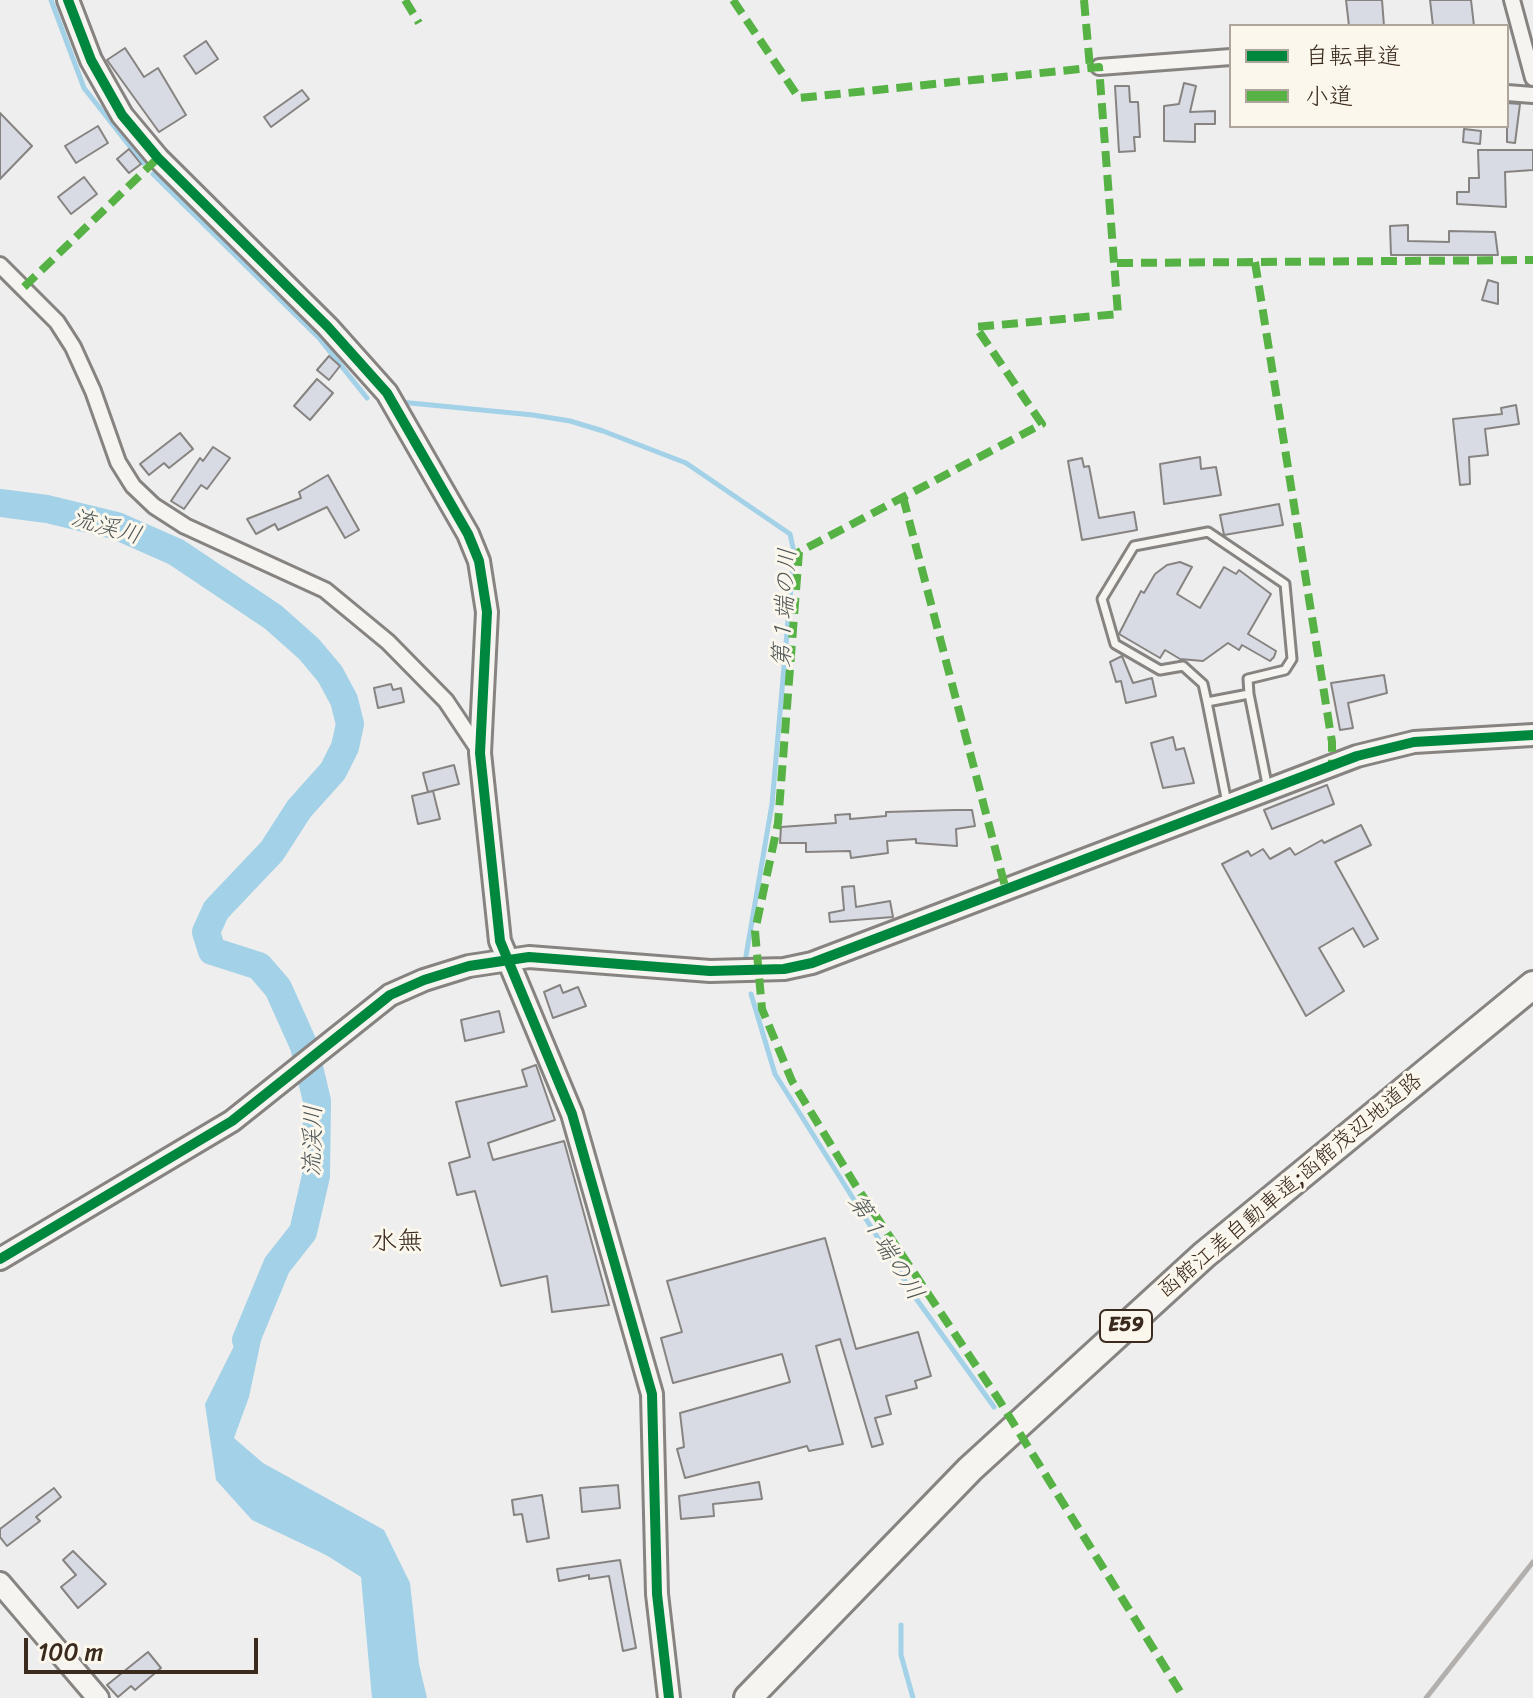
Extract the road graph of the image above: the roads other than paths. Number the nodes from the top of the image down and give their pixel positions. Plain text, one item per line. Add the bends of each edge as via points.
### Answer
1 (68, 0) edge
2 (1512, 0) edge
3 (1229, 57) edge
4 (1099, 67) dead end
5 (1533, 78) edge
6 (1509, 93) edge
7 (1533, 95) edge
8 (0, 265) edge
9 (1249, 694) junction
10 (1207, 702) junction
11 (1533, 735) edge
12 (480, 753) junction
13 (1268, 789) junction
14 (1227, 806) junction
15 (508, 960) junction
16 (1533, 985) edge
17 (0, 1259) edge
18 (0, 1583) edge
19 (98, 1698) edge
20 (669, 1698) edge
21 (748, 1698) edge

1 - 12 street via 91,60 122,115 368,370 399,412 468,534 487,612
2 - 5 street
3 - 4 street
6 - 7 street
8 - 12 street via 57,322 73,347 118,462 133,486 185,526 325,590 388,642 446,701
9 - 10 lane
9 - 10 lane via 1248,679 1285,670 1292,659 1285,584 1208,532 1134,546 1102,599 1115,644 1160,670 1183,666 1203,684
9 - 13 lane
10 - 14 lane
11 - 13 street via 1414,742 1357,756
12 - 15 street via 500,941
13 - 14 street
14 - 15 street via 812,963 784,969 710,971 529,957
15 - 17 street via 469,966 390,995 261,1099
15 - 20 street via 572,1114 652,1394 657,1594
16 - 21 highway, 函館江差自動車道;函館茂辺地道路 / E59 via 1204,1255 970,1469
18 - 19 street

